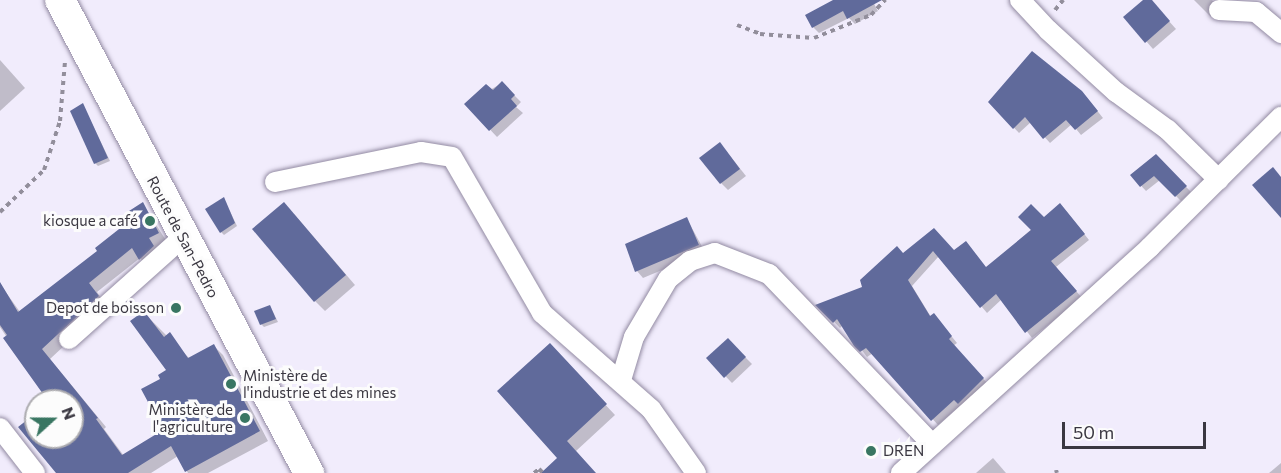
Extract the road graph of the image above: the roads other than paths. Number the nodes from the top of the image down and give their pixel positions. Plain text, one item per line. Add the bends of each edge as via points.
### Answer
1 (60, 0) edge
2 (1020, 0) edge
3 (1219, 10) dead end
4 (1281, 33) edge
5 (1281, 117) edge
6 (1219, 180) junction
7 (275, 182) dead end
8 (183, 237) junction
9 (69, 339) dead end
10 (621, 380) junction
11 (0, 428) edge
12 (932, 444) junction
13 (35, 473) edge
14 (309, 473) edge
15 (696, 473) edge
16 (901, 473) edge

1 - 8 main road, Route de San-Pedro
2 - 6 street via 1116,92 1168,130
3 - 4 street via 1256,12
5 - 6 street
6 - 12 street
7 - 10 street via 422,152 452,157 531,300 576,347
8 - 9 street
8 - 14 main road, Route de San-Pedro
10 - 12 street via 634,336 668,279 690,261 715,253 769,274
10 - 15 street via 651,410
11 - 13 street
12 - 16 street

